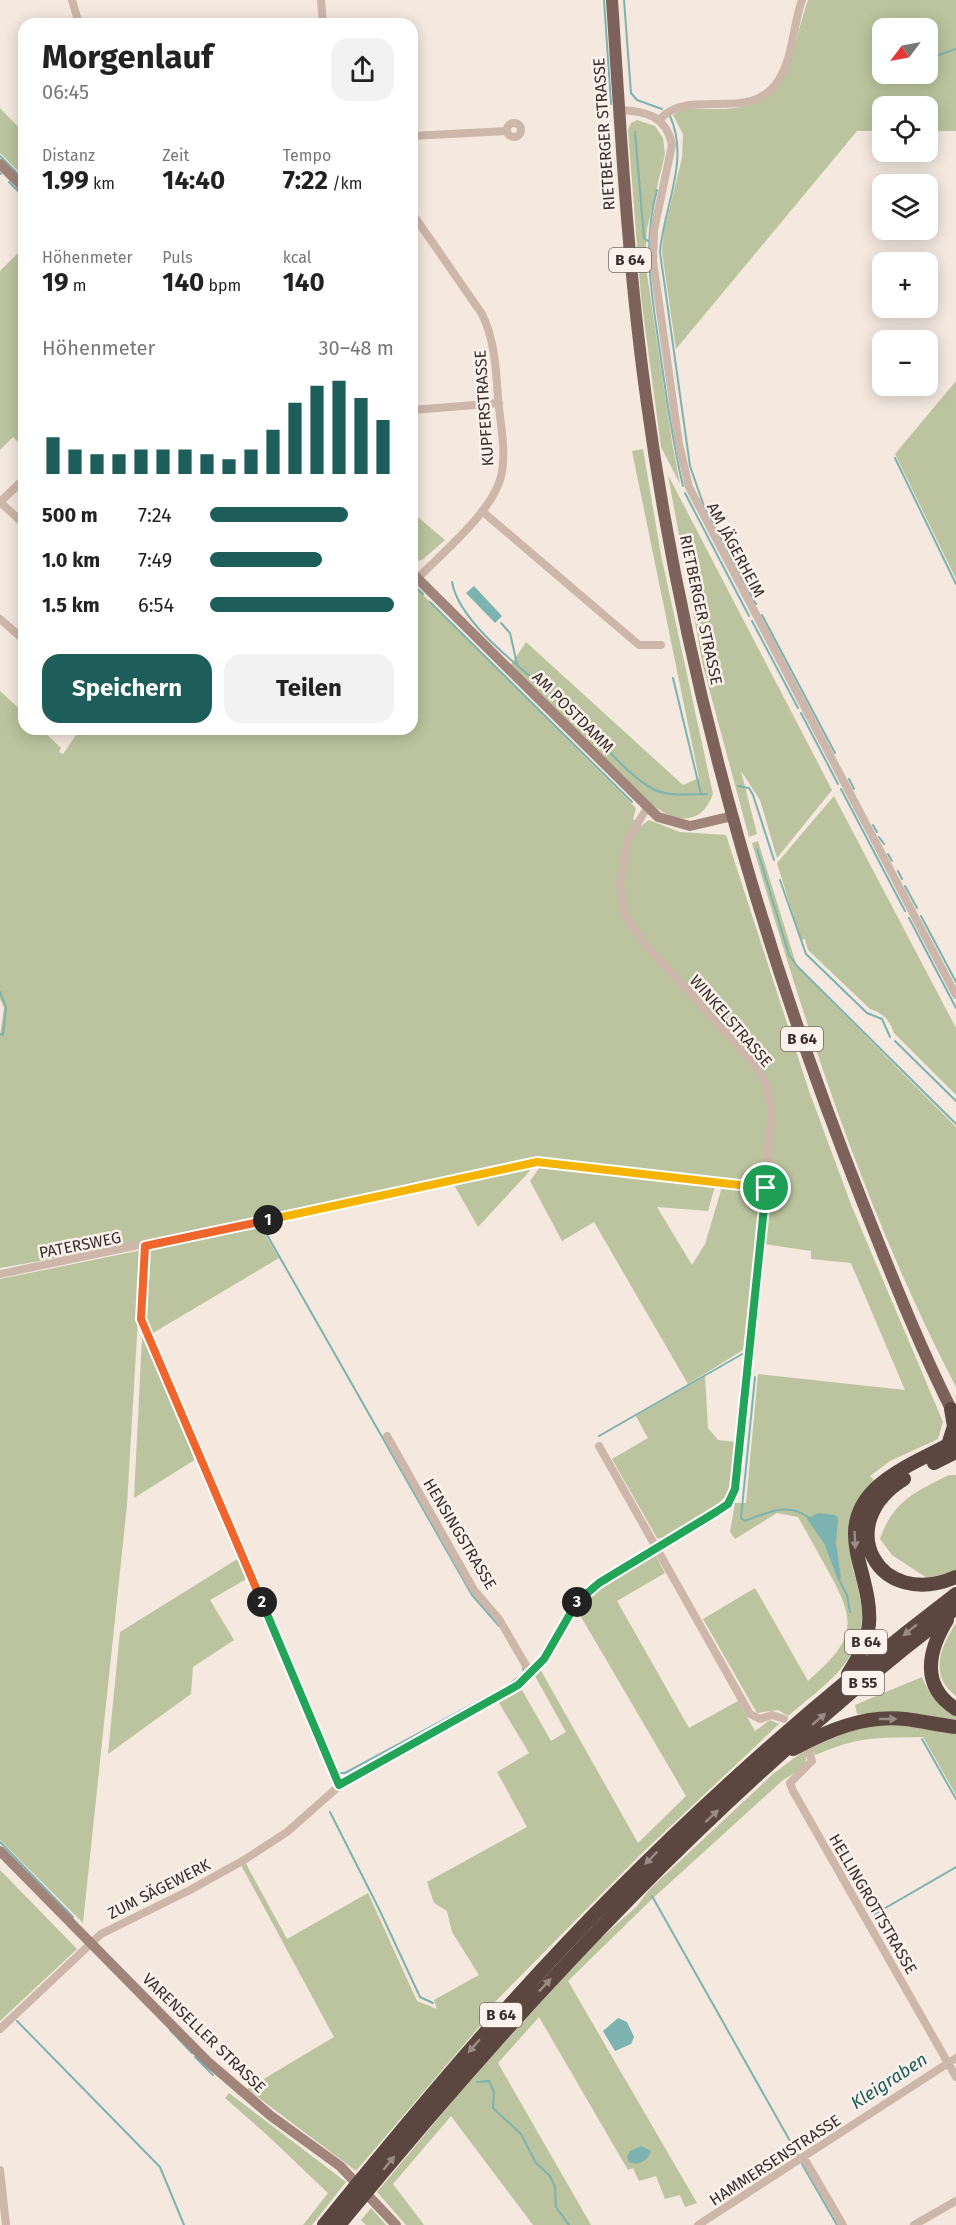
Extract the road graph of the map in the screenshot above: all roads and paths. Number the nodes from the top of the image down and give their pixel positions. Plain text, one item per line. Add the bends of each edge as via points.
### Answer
1 (72, 0) edge
2 (321, 0) edge
3 (612, 0) edge
4 (802, 0) edge
5 (77, 18) edge
6 (322, 18) edge
7 (619, 110) junction
8 (660, 119) junction
9 (507, 131) dead end
10 (418, 136) edge
11 (0, 164) edge
12 (18, 182) edge
13 (418, 222) edge
14 (499, 403) junction
15 (418, 410) edge
16 (18, 485) edge
17 (0, 502) edge
18 (482, 512) junction
19 (18, 518) edge
20 (418, 572) edge
21 (418, 578) edge
22 (0, 619) edge
23 (18, 635) edge
24 (661, 645) dead end
25 (647, 808) junction
26 (733, 816) junction
27 (956, 995) edge
28 (766, 1188) junction
29 (145, 1246) junction
30 (0, 1274) edge
31 (954, 1410) edge
32 (387, 1436) dead end
33 (599, 1446) dead end
34 (953, 1446) edge
35 (658, 1547) junction
36 (956, 1578) edge
37 (956, 1594) edge
38 (954, 1609) edge
39 (531, 1674) junction
40 (840, 1686) junction
41 (956, 1709) edge
42 (784, 1719) dead end
43 (956, 1727) edge
44 (808, 1749) dead end
45 (775, 1758) junction
46 (339, 1785) junction
47 (0, 1851) edge
48 (91, 1944) junction
49 (0, 2029) edge
50 (956, 2058) edge
51 (949, 2064) junction
52 (956, 2077) edge
53 (804, 2158) junction
54 (0, 2170) edge
55 (956, 2201) edge
56 (6, 2225) edge
57 (324, 2225) edge
58 (339, 2225) edge
59 (396, 2225) edge
60 (698, 2225) edge
61 (843, 2225) edge
62 (914, 2225) edge

1 - 5 street
2 - 6 street
3 - 7 main road, RIETBERGER STRASSE / B 64
4 - 8 street via 783,71 771,89 742,104 676,107
7 - 8 street via 641,111
7 - 26 main road, RIETBERGER STRASSE / B 64 via 632,281 657,472 686,629
8 - 27 street, AM JÄGERHEIM via 670,135 672,154 654,230 653,261 679,444 689,487
9 - 10 street
11 - 12 main road
13 - 14 street, KUPFERSTRASSE via 483,314 494,348
14 - 15 street
14 - 18 street, KUPFERSTRASSE via 502,470 493,496
16 - 17 street
17 - 19 street
18 - 20 street, KUPFERSTRASSE
18 - 24 street via 639,645
21 - 25 main road, AM POSTDAMM
22 - 23 street
25 - 26 main road, AM POSTDAMM via 658,817 681,825
25 - 28 street, WINKELSTRASSE via 628,839 620,884 624,913 644,943 763,1077 772,1111
26 - 31 main road, RIETBERGER STRASSE / B 64 via 802,1039 904,1311
28 - 29 street, PATERSWEG via 537,1162
28 - 35 street, WINKELSTRASSE via 735,1489 724,1507
29 - 30 street, PATERSWEG
29 - 46 street via 141,1319
31 - 34 highway, B 64
32 - 39 street, HENSINGSTRASSE via 474,1590 499,1619
33 - 35 street
34 - 36 highway via 893,1486 877,1502 867,1540 874,1560 895,1580 924,1586
34 -> 40 highway, B 64 via 889,1478 860,1508 855,1544 868,1602 868,1632 858,1659
35 - 39 street, WINKELSTRASSE via 580,1599
35 - 42 street via 750,1714 760,1719 772,1715
37 -> 40 highway, B 55
38 - 41 highway, B 55 via 932,1647 930,1672 938,1693
45 -> 38 highway, B 55
39 - 46 street, WINKELSTRASSE via 518,1685
40 -> 57 highway, B 64 via 730,1783 587,1924 501,2014
45 -> 43 highway, B 64 via 821,1734 863,1721 906,1719
44 - 51 street, HELLINGROTTSTRASSE via 812,1761 792,1779 793,1791
58 -> 45 highway, B 64 via 517,2015 632,1893
46 - 48 street, ZUM SÄGEWERK via 287,1832 190,1890 101,1934
47 - 48 main road, VARENSELLER STRASSE
48 - 49 street, ZUM SÄGEWERK
48 - 59 main road, VARENSELLER STRASSE via 230,2082 340,2166
50 - 51 street, HAMMERSENSTRASSE
51 - 52 street, HELLINGROTTSTRASSE
51 - 53 street, HAMMERSENSTRASSE
53 - 60 street, HAMMERSENSTRASSE
53 - 61 street
54 - 56 street
55 - 62 street

